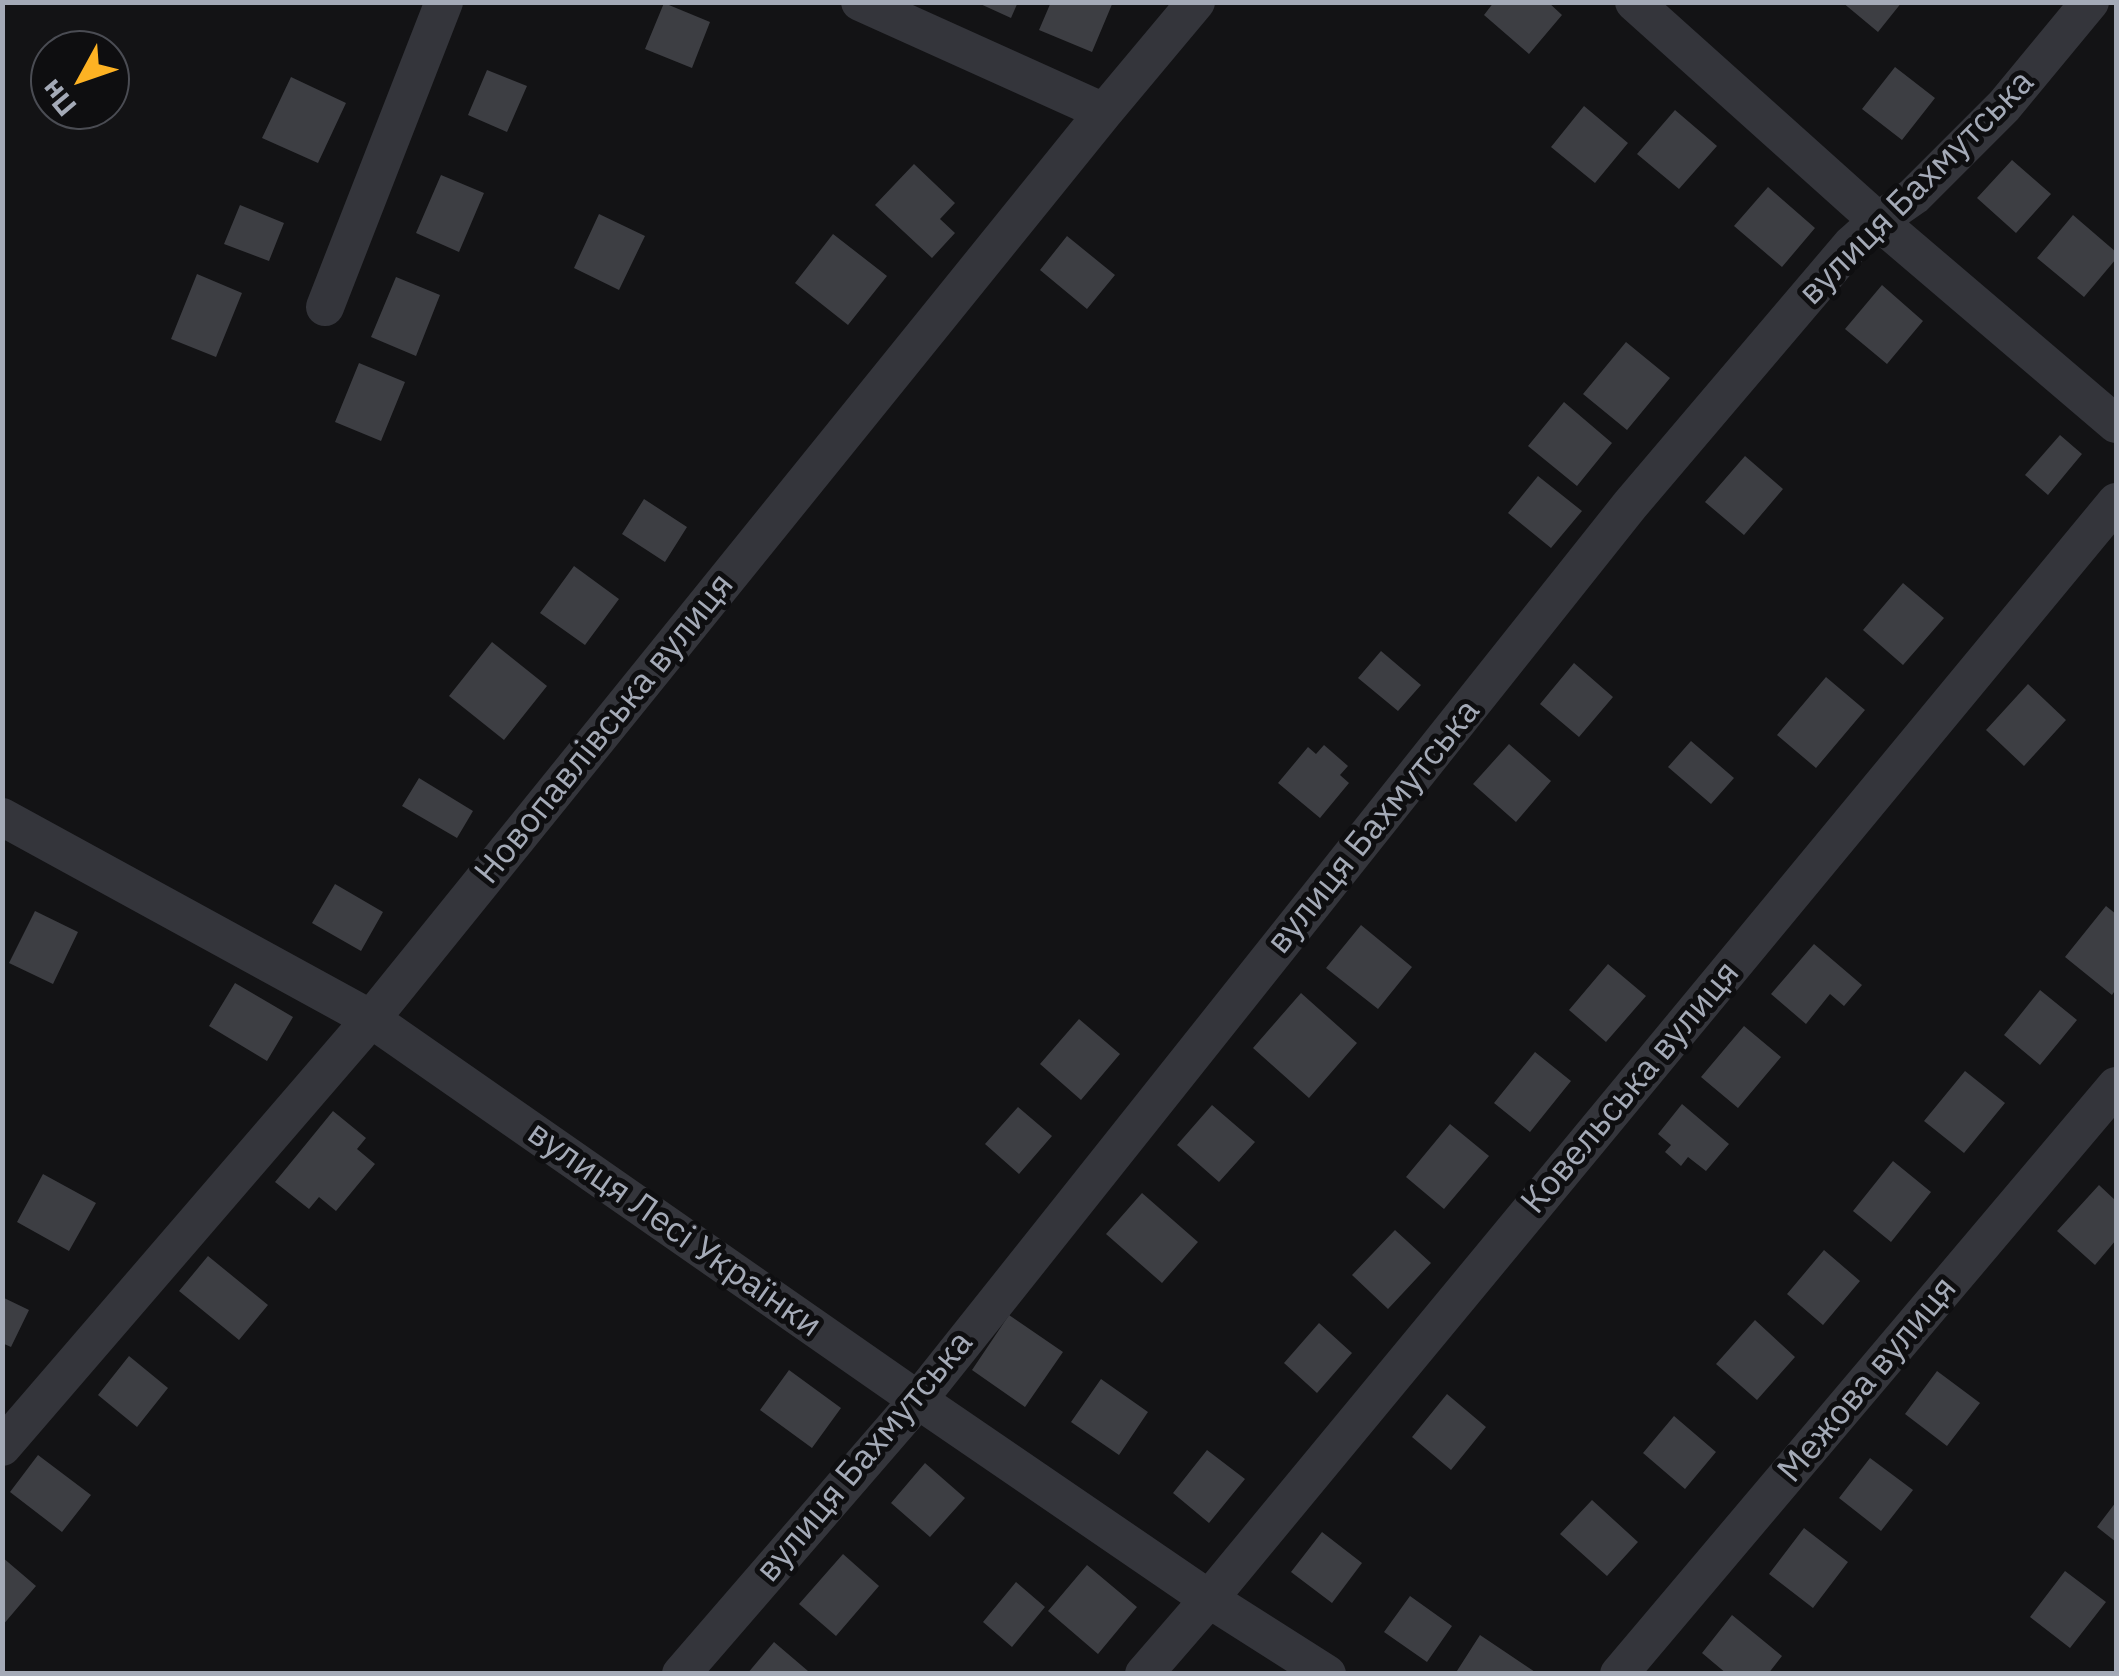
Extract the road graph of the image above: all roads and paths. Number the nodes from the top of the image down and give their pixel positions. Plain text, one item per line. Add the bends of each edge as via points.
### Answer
1 (444, 2) edge
2 (1196, 2) edge
3 (1634, 2) edge
4 (2090, 2) edge
5 (865, 3) edge
6 (1104, 112) junction
7 (1878, 221) junction
8 (326, 307) dead end
9 (2116, 424) edge
10 (2116, 502) edge
11 (2, 816) edge
12 (371, 1019) junction
13 (2116, 1086) edge
14 (918, 1400) junction
15 (2, 1447) edge
16 (1209, 1599) junction
17 (680, 1674) edge
18 (1144, 1674) edge
19 (1327, 1674) edge
20 (1619, 1674) edge

1 - 8 street
2 - 6 street, Новопавлівська вулиця
3 - 7 street
4 - 7 street, вулиця Бахмутська via 2004,106 1914,196
5 - 6 street
6 - 12 street, Новопавлівська вулиця
7 - 9 street
7 - 14 street, вулиця Бахмутська via 1630,505
10 - 16 street, Ковельська вулиця
11 - 12 street, вулиця Лесі Українки
12 - 14 street, вулиця Лесі Українки
12 - 15 street, Новопавлівська вулиця
13 - 20 street, Межова вулиця
14 - 16 street, вулиця Лесі Українки
14 - 17 street, вулиця Бахмутська
16 - 18 street, Ковельська вулиця
16 - 19 street, вулиця Лесі Українки

